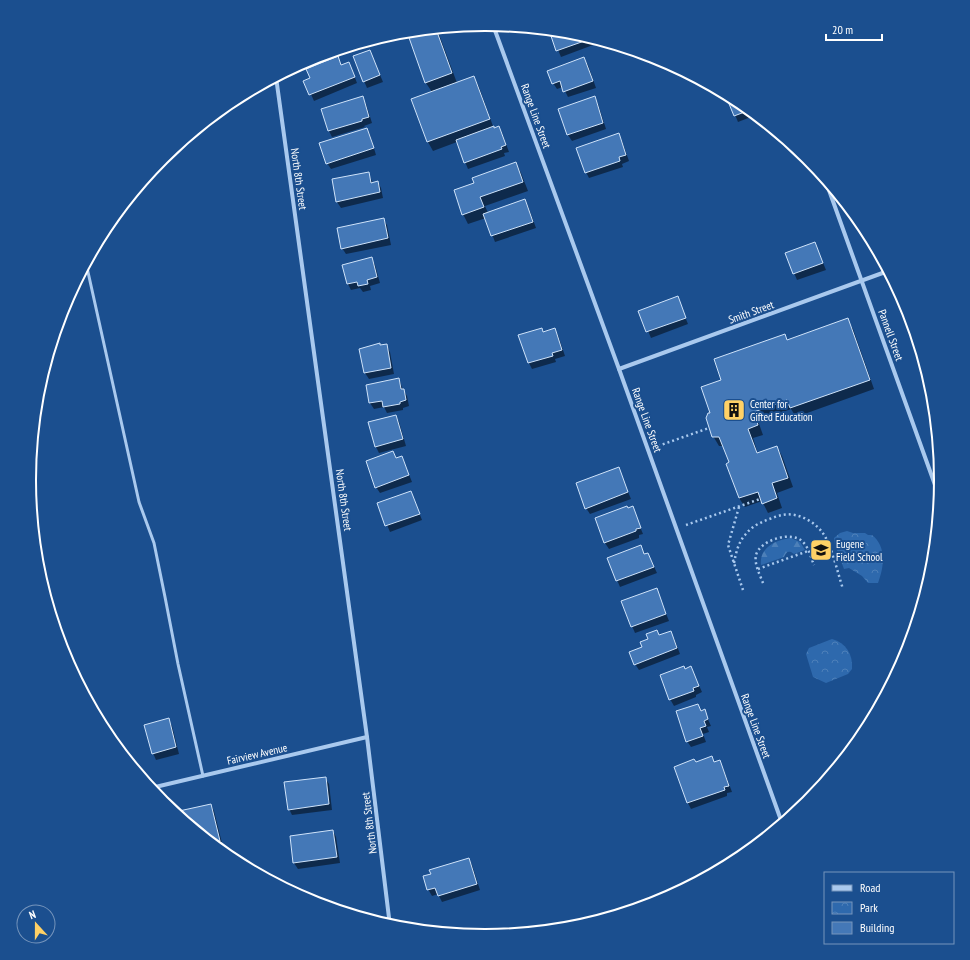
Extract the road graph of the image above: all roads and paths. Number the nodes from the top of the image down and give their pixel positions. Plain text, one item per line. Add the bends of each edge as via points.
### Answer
1 (494, 31) edge
2 (277, 82) edge
3 (830, 193) edge
4 (88, 270) edge
5 (883, 273) edge
6 (862, 280) junction
7 (619, 369) junction
8 (709, 428) dead end
9 (648, 449) junction
10 (934, 482) edge
11 (760, 499) dead end
12 (739, 506) junction
13 (676, 529) junction
14 (808, 551) junction
15 (734, 563) junction
16 (814, 565) dead end
17 (758, 569) junction
18 (763, 582) dead end
19 (843, 589) dead end
20 (743, 590) dead end
21 (367, 737) junction
22 (203, 776) junction
23 (158, 786) edge
24 (780, 818) edge
25 (389, 918) edge

1 - 7 street, Range Line Street
2 - 21 street, North 8th Street
3 - 6 street, Pannell Street
4 - 22 lane via 139,502 154,543
5 - 6 street, Smith Street
6 - 7 street, Smith Street
6 - 10 street, Pannell Street
7 - 9 street, Range Line Street
8 - 9 path
9 - 13 street, Range Line Street
11 - 12 path
12 - 13 path
12 - 15 path via 728,545
13 - 24 street, Range Line Street
14 - 16 path
14 - 17 path
14 - 17 path via 799,539 785,536 762,545 756,555
15 - 19 path via 740,541 751,528 780,515 798,516 808,519 822,532
15 - 20 path
17 - 18 path
21 - 22 street, Fairview Avenue
21 - 25 street, North 8th Street
22 - 23 street, Fairview Avenue

